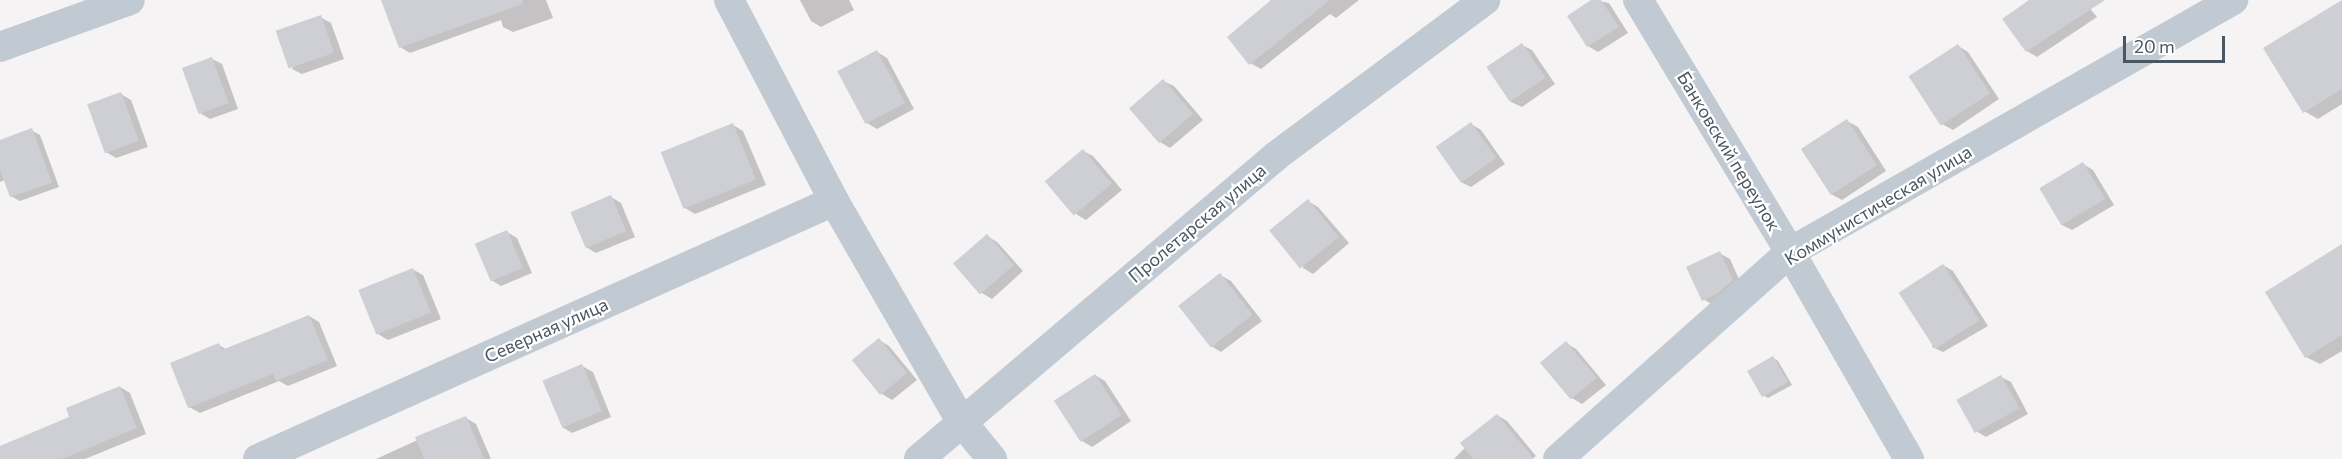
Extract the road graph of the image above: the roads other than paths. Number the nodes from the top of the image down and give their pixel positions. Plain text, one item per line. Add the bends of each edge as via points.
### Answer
1 (130, 0) edge
2 (729, 0) edge
3 (1485, 0) edge
4 (1638, 0) edge
5 (2233, 0) edge
6 (0, 47) edge
7 (834, 201) junction
8 (1790, 252) junction
9 (961, 421) junction
10 (258, 459) edge
11 (919, 459) edge
12 (992, 459) edge
13 (1558, 459) edge
14 (1909, 459) edge

1 - 6 street
2 - 7 street
3 - 9 street, Пролетарская улица via 1276,156
4 - 8 street, Банковский переулок
5 - 8 street, Коммунистическая улица
7 - 9 street
7 - 10 street, Северная улица
8 - 13 street, Коммунистическая улица
8 - 14 street, Банковский переулок
9 - 11 street, Пролетарская улица
9 - 12 street

